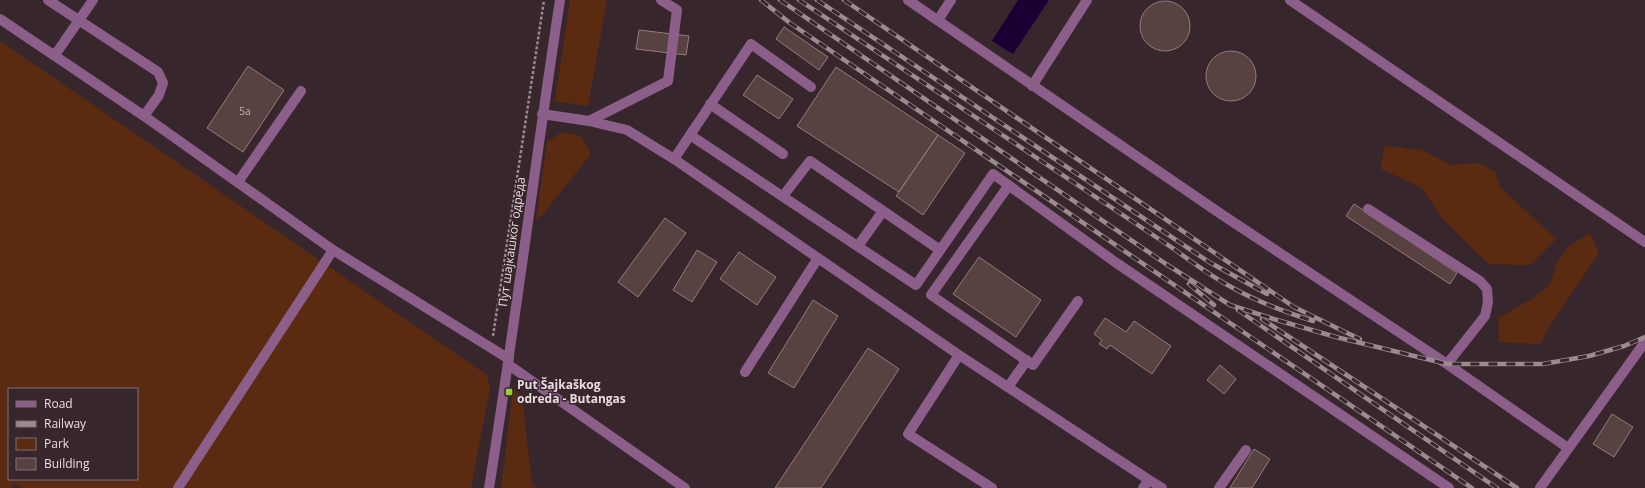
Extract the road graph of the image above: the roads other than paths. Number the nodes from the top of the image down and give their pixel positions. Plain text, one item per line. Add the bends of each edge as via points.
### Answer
1 (48, 0) edge
2 (93, 0) edge
3 (560, 0) edge
4 (662, 0) edge
5 (908, 0) edge
6 (951, 0) edge
7 (1088, 0) edge
8 (1290, 0) edge
9 (0, 19) edge
10 (938, 20) junction
11 (78, 21) junction
12 (55, 55) junction
13 (811, 86) dead end
14 (1032, 86) junction
15 (300, 91) dead end
16 (710, 104) junction
17 (542, 114) junction
18 (144, 116) junction
19 (589, 121) junction
20 (690, 135) junction
21 (782, 154) dead end
22 (674, 159) junction
23 (238, 182) junction
24 (1008, 185) junction
25 (783, 196) junction
26 (1368, 209) dead end
27 (883, 212) junction
28 (1645, 242) edge
29 (858, 246) junction
30 (333, 250) junction
31 (940, 250) junction
32 (818, 258) junction
33 (1078, 301) dead end
34 (1645, 342) edge
35 (959, 355) junction
36 (1027, 360) junction
37 (509, 362) junction
38 (1447, 364) junction
39 (745, 372) dead end
40 (1008, 387) junction
41 (1568, 448) junction
42 (1246, 450) dead end
43 (1146, 484) edge
44 (178, 488) edge
45 (489, 488) edge
46 (685, 488) edge
47 (992, 488) edge
48 (1162, 488) edge
49 (1219, 488) edge
50 (1449, 488) edge
51 (1540, 488) edge

1 - 11 street
2 - 11 street
3 - 17 street, Пут шајкашког одреда
4 - 19 street via 677,10 668,81
5 - 10 street
6 - 10 street
7 - 14 street
8 - 28 street
9 - 12 street
10 - 14 street
11 - 12 street
11 - 18 street via 158,72 163,83 159,95
12 - 18 street
13 - 16 street via 751,44
14 - 38 street
15 - 23 street
16 - 20 street
16 - 21 street
17 - 19 street
17 - 37 street, Пут шајкашког одреда
18 - 23 street
19 - 22 street via 628,130
20 - 22 street
20 - 25 street
22 - 32 street
23 - 30 street
24 - 31 street via 993,174
24 - 36 street via 932,295
24 - 50 street via 1115,262
25 - 27 street via 810,161
25 - 29 street
26 - 38 street via 1480,281 1487,289 1485,316
27 - 29 street
27 - 31 street
29 - 31 street via 916,285
30 - 37 street via 491,347
30 - 44 street
32 - 35 street
32 - 39 street
33 - 36 street via 1033,365
34 - 41 street
35 - 40 street
35 - 47 street via 908,434
36 - 40 street
37 - 45 street, Пут шајкашког одреда
37 - 46 street
38 - 41 street
40 - 43 street
41 - 51 street
42 - 49 street
43 - 48 street

